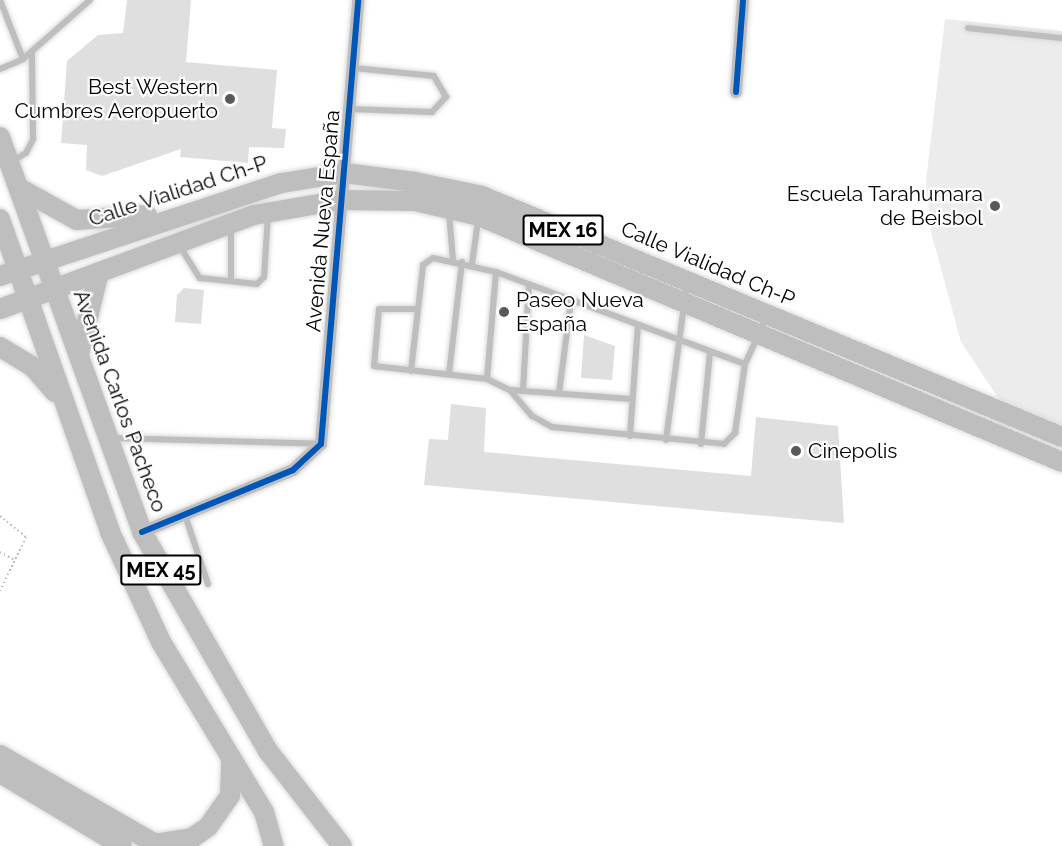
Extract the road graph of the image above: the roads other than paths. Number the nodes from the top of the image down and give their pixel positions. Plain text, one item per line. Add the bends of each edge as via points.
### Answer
1 (0, 0) edge
2 (90, 0) edge
3 (357, 0) edge
4 (743, 0) edge
5 (968, 28) dead end
6 (1062, 38) edge
7 (32, 51) junction
8 (23, 59) junction
9 (352, 68) junction
10 (0, 69) edge
11 (736, 92) dead end
12 (349, 109) junction
13 (0, 137) edge
14 (9, 162) junction
15 (344, 173) junction
16 (19, 188) junction
17 (482, 196) junction
18 (448, 197) junction
19 (342, 200) junction
20 (202, 205) junction
21 (268, 212) junction
22 (478, 216) junction
23 (0, 219) edge
24 (232, 221) junction
25 (177, 241) junction
26 (44, 260) junction
27 (453, 261) junction
28 (462, 262) junction
29 (472, 264) junction
30 (99, 272) junction
31 (495, 272) junction
32 (9, 273) edge
33 (231, 281) junction
34 (688, 282) junction
35 (529, 284) junction
36 (53, 287) junction
37 (26, 297) junction
38 (571, 300) junction
39 (682, 301) junction
40 (0, 309) edge
41 (418, 309) junction
42 (767, 315) junction
43 (638, 325) junction
44 (758, 335) junction
45 (676, 339) junction
46 (0, 347) edge
47 (710, 352) junction
48 (80, 356) junction
49 (745, 364) junction
50 (411, 371) junction
51 (449, 374) junction
52 (487, 379) junction
53 (510, 390) junction
54 (524, 390) junction
55 (559, 393) junction
56 (632, 399) junction
57 (63, 401) junction
58 (630, 436) junction
59 (1062, 437) edge
60 (109, 438) junction
61 (666, 440) junction
62 (321, 444) junction
63 (702, 444) junction
64 (1062, 462) edge
65 (185, 514) junction
66 (142, 532) junction
67 (208, 584) dead end
68 (0, 755) edge
69 (231, 758) junction
70 (0, 773) edge
71 (157, 845) edge
72 (122, 846) edge
73 (274, 846) edge
74 (342, 846) edge

1 - 8 lane
2 - 7 lane
3 - 9 street, Avenida Nueva España
4 - 11 street
5 - 6 lane
7 - 8 lane
7 - 14 lane via 33,139 26,153
8 - 10 lane
9 - 12 street, Avenida Nueva España
9 - 12 lane via 434,76 446,97 432,112
12 - 15 street, Avenida Nueva España
13 - 14 main road, Avenida Carlos Pacheco / MEX 45
14 - 16 main road, Avenida Carlos Pacheco / MEX 45
15 - 18 main road, Calle Vialidad Ch-P / MEX 16
15 - 19 street, Avenida Nueva España
15 - 20 main road, Calle Vialidad Ch-P / MEX 16 via 282,183
16 - 20 main road via 62,215 97,222
16 - 26 main road, Avenida Carlos Pacheco / MEX 45
17 - 18 main road, Calle Vialidad Ch-P / MEX 16
17 - 22 lane
17 - 34 main road, Calle Vialidad Ch-P / MEX 16
18 - 19 main road, Calle Vialidad Ch-P / MEX 16
18 - 22 main road, Calle Vialidad Ch-P / MEX 16
18 - 27 lane
19 - 21 main road, Calle Vialidad Ch-P / MEX 16
19 - 62 street, Avenida Nueva España
20 - 26 main road, Calle Vialidad Ch-P / MEX 16
21 - 24 main road, Calle Vialidad Ch-P / MEX 16
21 - 33 lane via 264,277 257,284
22 - 29 lane
22 - 39 main road, Calle Vialidad Ch-P / MEX 16
23 - 32 main road, MEX 45
24 - 25 main road, Calle Vialidad Ch-P / MEX 16
24 - 33 lane
25 - 30 main road, Calle Vialidad Ch-P / MEX 16
25 - 33 lane via 194,274
26 - 32 main road, Calle Vialidad Ch-P / MEX 16
26 - 36 main road, Avenida Carlos Pacheco / MEX 45
27 - 28 lane
27 - 41 lane via 425,261
28 - 29 lane
28 - 51 lane
29 - 31 lane
30 - 36 main road, Calle Vialidad Ch-P / MEX 16
30 - 48 main road via 85,313
31 - 35 lane
31 - 52 lane
32 - 37 main road, MEX 45
34 - 39 lane
34 - 42 main road, Calle Vialidad Ch-P / MEX 16
35 - 38 lane
35 - 54 lane
36 - 37 main road, Calle Vialidad Ch-P / MEX 16
36 - 48 main road, Avenida Carlos Pacheco / MEX 45
37 - 40 main road, Calle Vialidad Ch-P
37 - 57 main road, MEX 45
38 - 43 lane
38 - 55 lane
39 - 44 main road, Calle Vialidad Ch-P / MEX 16
39 - 45 lane
41 - 50 lane
41 - 50 lane via 379,309 372,360 376,367
42 - 44 lane
42 - 59 main road, Calle Vialidad Ch-P / MEX 16
43 - 45 lane
43 - 56 lane
44 - 49 lane
44 - 64 main road, Calle Vialidad Ch-P / MEX 16
45 - 47 lane
45 - 61 lane
46 - 57 main road via 33,367
47 - 49 lane
47 - 63 lane
48 - 60 main road, Avenida Carlos Pacheco / MEX 45
49 - 63 lane via 735,433 724,444
50 - 51 lane
51 - 52 lane
52 - 53 lane
53 - 54 lane
53 - 58 lane via 531,416 552,427
54 - 55 lane
55 - 56 lane
56 - 58 lane
57 - 69 main road, MEX 45 via 110,532 161,642
58 - 61 lane
60 - 62 lane
60 - 66 main road, Avenida Carlos Pacheco / MEX 45
61 - 63 lane
62 - 65 street via 293,470
65 - 66 street
65 - 67 lane
66 - 74 main road, Avenida Carlos Pacheco / MEX 45 via 262,741
68 - 71 main road
69 - 71 main road via 230,796 221,813 192,838
69 - 73 main road, MEX 45 via 264,812
70 - 72 main road

